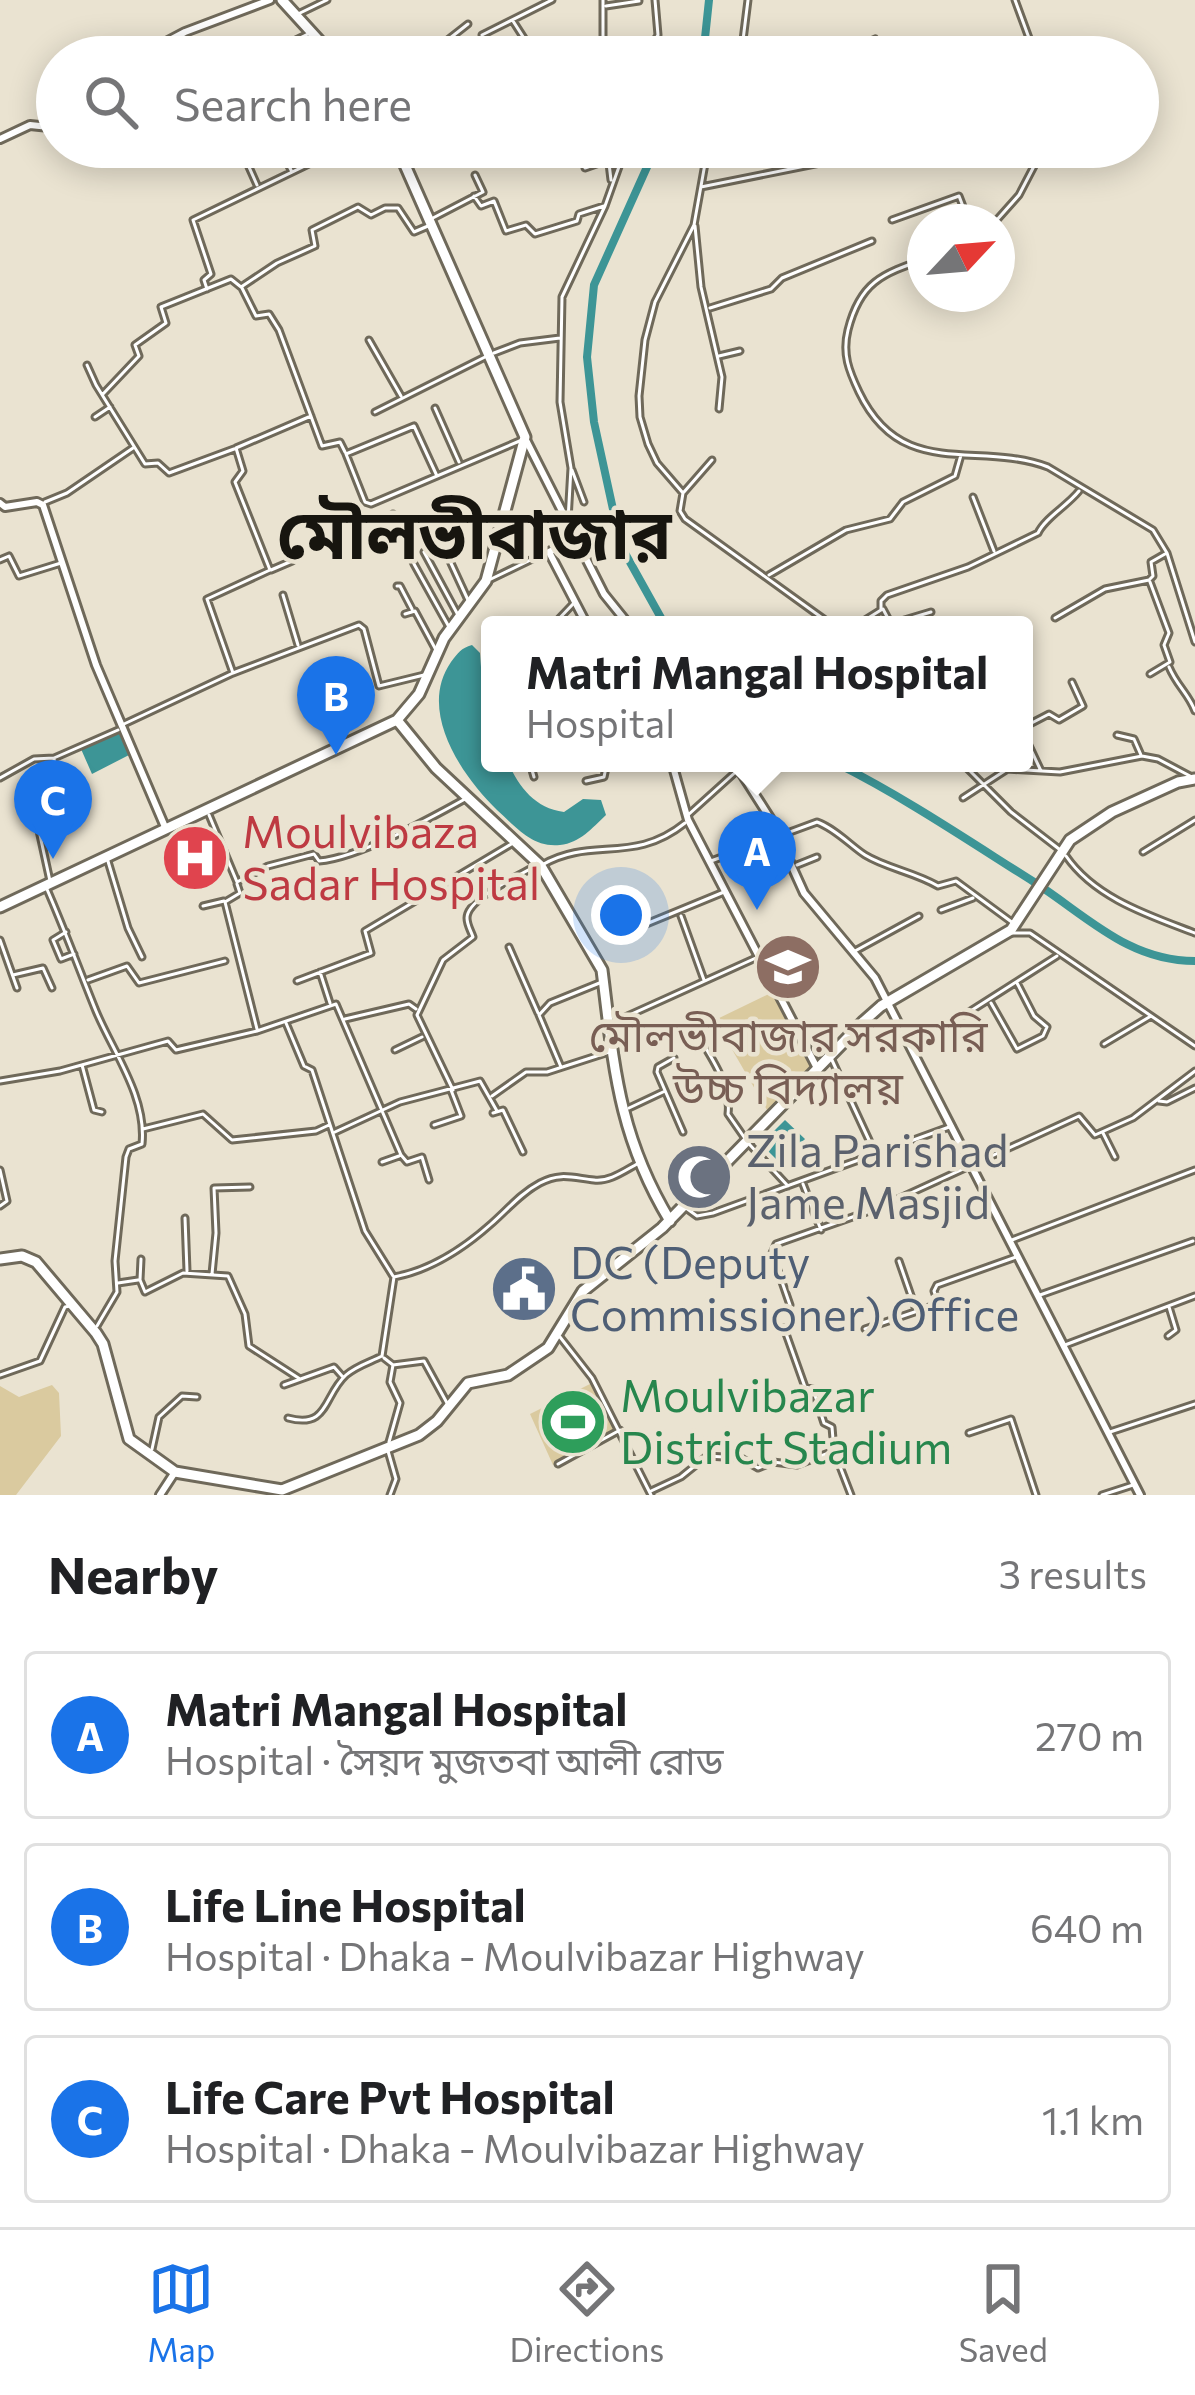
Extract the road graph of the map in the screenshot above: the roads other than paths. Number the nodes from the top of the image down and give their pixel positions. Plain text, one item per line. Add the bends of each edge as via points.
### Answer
1 (270, 0) edge
2 (282, 0) edge
3 (327, 0) edge
4 (552, 0) edge
5 (656, 0) edge
6 (748, 0) edge
7 (1015, 0) edge
8 (639, 1) edge
9 (604, 3) edge
10 (296, 14) junction
11 (512, 20) junction
12 (468, 24) dead end
13 (313, 32) junction
14 (482, 35) dead end
15 (177, 36) edge
16 (305, 36) edge
17 (316, 36) edge
18 (453, 36) edge
19 (522, 36) edge
20 (603, 36) edge
21 (657, 36) edge
22 (744, 36) edge
23 (1028, 36) edge
24 (36, 125) edge
25 (0, 139) edge
26 (249, 168) edge
27 (290, 168) edge
28 (300, 168) edge
29 (406, 168) edge
30 (608, 168) edge
31 (617, 168) edge
32 (703, 168) edge
33 (801, 168) edge
34 (1033, 168) edge
35 (292, 172) junction
36 (475, 175) dead end
37 (611, 182) junction
38 (258, 187) junction
39 (699, 187) junction
40 (474, 196) junction
41 (937, 204) edge
42 (962, 204) edge
43 (1011, 204) edge
44 (605, 206) junction
45 (907, 215) edge
46 (892, 220) dead end
47 (430, 223) junction
48 (694, 225) junction
49 (872, 241) dead end
50 (907, 266) edge
51 (241, 287) junction
52 (207, 290) junction
53 (708, 308) junction
54 (562, 338) junction
55 (369, 340) dead end
56 (740, 351) dead end
57 (488, 356) junction
58 (717, 356) junction
59 (87, 364) dead end
60 (103, 394) junction
61 (402, 398) junction
62 (112, 406) junction
63 (435, 408) dead end
64 (719, 409) dead end
65 (375, 412) dead end
66 (311, 416) junction
67 (95, 417) dead end
68 (524, 438) junction
69 (135, 447) junction
70 (236, 448) junction
71 (346, 454) junction
72 (961, 455) junction
73 (712, 460) dead end
74 (460, 464) junction
75 (572, 468) junction
76 (436, 476) junction
77 (1080, 490) junction
78 (683, 494) junction
79 (973, 497) dead end
80 (584, 502) dead end
81 (0, 503) edge
82 (40, 503) junction
83 (393, 514) dead end
84 (566, 520) junction
85 (576, 539) junction
86 (453, 541) dead end
87 (424, 552) dead end
88 (549, 552) junction
89 (995, 552) junction
90 (1167, 553) junction
91 (290, 555) dead end
92 (0, 560) edge
93 (63, 563) junction
94 (270, 570) junction
95 (768, 576) junction
96 (485, 580) junction
97 (1149, 580) junction
98 (397, 586) dead end
99 (283, 595) dead end
100 (470, 602) junction
101 (574, 603) junction
102 (882, 608) junction
103 (412, 611) junction
104 (931, 612) dead end
105 (406, 614) dead end
106 (562, 616) edge
107 (582, 616) edge
108 (622, 616) edge
109 (820, 616) edge
110 (870, 616) edge
111 (886, 616) edge
112 (918, 616) edge
113 (458, 617) junction
114 (1055, 618) dead end
115 (450, 629) junction
116 (1195, 642) edge
117 (298, 646) junction
118 (436, 652) junction
119 (1168, 665) junction
120 (233, 673) junction
121 (1150, 674) dead end
122 (426, 675) junction
123 (1072, 682) dead end
124 (1195, 712) edge
125 (398, 720) junction
126 (1033, 722) edge
127 (124, 726) junction
128 (1117, 735) dead end
129 (1033, 754) edge
130 (1142, 757) junction
131 (54, 758) junction
132 (533, 772) edge
133 (605, 772) edge
134 (674, 772) edge
135 (731, 772) edge
136 (741, 772) edge
137 (970, 772) edge
138 (1002, 772) edge
139 (1033, 772) edge
140 (1042, 773) junction
141 (534, 777) dead end
142 (0, 778) edge
143 (1195, 779) edge
144 (586, 781) dead end
145 (981, 784) junction
146 (467, 798) junction
147 (963, 798) dead end
148 (206, 808) junction
149 (687, 818) junction
150 (1195, 820) edge
151 (166, 827) junction
152 (779, 837) junction
153 (514, 842) junction
154 (1143, 852) dead end
155 (1059, 853) junction
156 (106, 856) junction
157 (817, 857) dead end
158 (710, 861) junction
159 (539, 865) junction
160 (792, 867) junction
161 (237, 882) junction
162 (48, 884) junction
163 (725, 891) junction
164 (974, 898) junction
165 (225, 901) junction
166 (203, 906) dead end
167 (0, 907) edge
168 (940, 910) dead end
169 (680, 912) junction
170 (919, 916) dead end
171 (1017, 923) junction
172 (634, 929) dead end
173 (66, 932) junction
174 (1195, 933) edge
175 (989, 943) junction
176 (1, 944) edge
177 (509, 947) dead end
178 (853, 952) junction
179 (75, 954) junction
180 (1060, 955) junction
181 (760, 956) junction
182 (142, 957) dead end
183 (225, 961) dead end
184 (319, 971) junction
185 (13, 975) junction
186 (86, 981) junction
187 (297, 981) dead end
188 (603, 981) junction
189 (705, 982) junction
190 (1017, 983) junction
191 (17, 988) dead end
192 (52, 988) dead end
193 (990, 1001) junction
194 (888, 1003) junction
195 (331, 1004) junction
196 (419, 1009) junction
197 (539, 1015) junction
198 (1153, 1016) junction
199 (343, 1020) junction
200 (286, 1021) junction
201 (608, 1023) junction
202 (692, 1024) dead end
203 (257, 1031) junction
204 (424, 1036) junction
205 (1103, 1043) dead end
206 (1195, 1046) edge
207 (912, 1048) junction
208 (395, 1050) dead end
209 (610, 1051) junction
210 (118, 1055) junction
211 (830, 1057) junction
212 (674, 1058) dead end
213 (81, 1064) junction
214 (561, 1067) junction
215 (818, 1070) junction
216 (1195, 1072) edge
217 (0, 1081) edge
218 (1195, 1088) edge
219 (452, 1090) junction
220 (663, 1092) junction
221 (491, 1097) junction
222 (1159, 1101) junction
223 (383, 1109) junction
224 (102, 1112) dead end
225 (622, 1112) junction
226 (330, 1124) junction
227 (434, 1125) dead end
228 (952, 1126) junction
229 (142, 1129) junction
230 (334, 1132) junction
231 (682, 1132) dead end
232 (1101, 1132) junction
233 (748, 1143) junction
234 (523, 1152) dead end
235 (401, 1155) junction
236 (876, 1156) junction
237 (1115, 1157) dead end
238 (382, 1162) dead end
239 (638, 1163) junction
240 (972, 1165) junction
241 (0, 1170) edge
242 (1195, 1170) edge
243 (429, 1180) dead end
244 (802, 1182) junction
245 (250, 1187) dead end
246 (788, 1187) junction
247 (0, 1206) edge
248 (685, 1206) junction
249 (185, 1218) dead end
250 (670, 1221) junction
251 (821, 1230) junction
252 (1010, 1240) junction
253 (1193, 1241) edge
254 (1018, 1256) junction
255 (0, 1258) edge
256 (141, 1259) dead end
257 (899, 1261) dead end
258 (187, 1273) junction
259 (212, 1276) junction
260 (394, 1277) junction
261 (140, 1280) junction
262 (118, 1282) junction
263 (1038, 1295) junction
264 (1195, 1296) edge
265 (72, 1305) junction
266 (790, 1305) dead end
267 (1168, 1307) junction
268 (916, 1312) junction
269 (784, 1328) dead end
270 (865, 1329) dead end
271 (94, 1330) junction
272 (558, 1336) junction
273 (1168, 1336) dead end
274 (1064, 1345) junction
275 (382, 1356) junction
276 (393, 1365) junction
277 (0, 1375) edge
278 (343, 1378) junction
279 (300, 1379) junction
280 (284, 1385) dead end
281 (197, 1397) dead end
282 (1195, 1404) edge
283 (448, 1405) junction
284 (288, 1418) dead end
285 (620, 1430) junction
286 (969, 1433) dead end
287 (1108, 1433) junction
288 (387, 1447) junction
289 (834, 1451) junction
290 (151, 1457) junction
291 (558, 1464) dead end
292 (175, 1472) junction
293 (1135, 1485) junction
294 (244, 1490) edge
295 (651, 1493) edge
296 (160, 1495) edge
297 (390, 1495) edge
298 (851, 1495) edge
299 (1036, 1495) edge
300 (1102, 1495) edge
301 (1140, 1495) edge

1 - 15 street
2 - 10 highway
3 - 10 street
4 - 11 street
5 - 21 street
6 - 22 street
7 - 23 street
8 - 9 street
9 - 20 street
10 - 13 highway
11 - 14 street
11 - 19 street
12 - 18 street
13 - 16 street
13 - 17 highway
24 - 25 street
26 - 38 street
27 - 35 street
28 - 35 street
29 - 47 highway
30 - 37 street
31 - 37 street
32 - 39 street
33 - 39 street
34 - 43 street
35 - 38 street
36 - 40 street via 483,191
37 - 44 street
38 - 52 street via 193,220 211,274
39 - 48 street
40 - 44 street via 481,206 494,201 506,231 526,225 535,234
40 - 47 street
41 - 42 street via 959,196
44 - 54 street via 562,297
45 - 46 street
47 - 51 street via 414,232 398,208 371,215 358,207 312,230 315,246
47 - 57 highway
48 - 53 street
48 - 78 street via 655,302 640,396 648,444
49 - 53 street via 771,290
50 - 72 street via 873,280 854,305 846,366 867,409 898,439 927,453
51 - 52 street via 231,279
51 - 66 street via 256,316 268,314 279,330
52 - 60 street via 160,309 166,323 135,345 139,356
53 - 58 street
54 - 57 street
54 - 75 street via 560,402
55 - 61 street
56 - 58 street
57 - 61 street
57 - 68 highway
58 - 64 street
59 - 60 street
60 - 62 street
61 - 65 street
62 - 67 street
62 - 69 street
63 - 74 street
66 - 70 street
66 - 71 street via 322,446 340,442
68 - 74 street
68 - 84 street
68 - 96 highway
69 - 70 street via 145,464 169,473
69 - 82 street
70 - 94 street via 243,471 235,482
71 - 76 street via 414,426
71 - 76 street via 367,504
72 - 77 street via 1029,460
72 - 95 street via 955,476 903,502 890,519 846,530
73 - 78 street
74 - 76 street
75 - 80 street
75 - 84 street
77 - 89 street via 1038,533
77 - 90 street via 1153,530
78 - 95 street via 685,519
79 - 89 street
81 - 82 street
82 - 93 street
83 - 115 street
84 - 85 street
85 - 88 street
85 - 108 street
86 - 100 street via 450,561
87 - 113 street
88 - 96 street
88 - 101 street
89 - 102 street via 887,595
90 - 97 street via 1151,562
90 - 116 street
91 - 94 street
92 - 93 street via 9,556 19,576
93 - 127 street
94 - 120 street via 208,599
95 - 109 street
96 - 100 highway
97 - 114 street via 1106,589
97 - 119 street via 1170,637
98 - 103 street
99 - 117 street
100 - 113 highway
101 - 106 street
101 - 107 street
102 - 110 street
102 - 111 street
103 - 105 street
103 - 118 street
104 - 112 street
113 - 115 highway
115 - 118 highway
117 - 120 street
117 - 122 street via 362,626 379,686
118 - 122 highway
119 - 121 street
119 - 124 street
120 - 127 street
122 - 125 highway
123 - 126 street via 1083,706
125 - 146 highway
125 - 148 highway
127 - 131 street
127 - 151 street
128 - 130 street via 1135,740
129 - 140 street
130 - 140 street
130 - 143 street
131 - 142 street
131 - 162 street via 57,788 33,803
132 - 141 street
133 - 144 street
134 - 149 street
135 - 149 street
136 - 152 street
137 - 145 street
138 - 145 street
139 - 140 street
143 - 155 highway via 1112,812
145 - 147 street
145 - 155 street
146 - 153 highway
146 - 161 street via 334,858 314,854
148 - 151 highway
148 - 161 street
149 - 158 street
149 - 159 street via 646,845 572,852
150 - 154 street
151 - 156 highway
152 - 158 street
152 - 160 street
152 - 164 street via 825,824 862,854 938,886 956,881
153 - 159 highway
153 - 184 street via 365,931 371,952
155 - 171 highway
155 - 174 street via 1096,888
156 - 162 highway
156 - 182 street
157 - 160 street
158 - 163 street
159 - 188 highway
159 - 196 street via 469,910 473,937 443,960
160 - 178 street
161 - 165 street via 240,893
162 - 167 highway
162 - 173 street
163 - 169 street
163 - 181 street
164 - 168 street
164 - 171 street
165 - 166 street
165 - 203 street
169 - 172 street
169 - 189 street
170 - 178 street
171 - 175 highway
173 - 179 street
173 - 179 street via 52,939 61,958
175 - 180 street via 1030,933
175 - 194 highway
176 - 185 street
177 - 197 street
178 - 194 street
179 - 186 street
180 - 190 street
180 - 198 street
181 - 189 street
181 - 215 street
183 - 186 street via 139,983 127,966
184 - 187 street
184 - 195 street
185 - 191 street
185 - 192 street via 43,968
186 - 210 street
188 - 197 street
188 - 201 highway
189 - 201 street
190 - 193 street
190 - 193 street via 1047,1027 1043,1036 1017,1048
193 - 207 street
194 - 207 street
194 - 211 highway
195 - 199 street
195 - 200 street
196 - 199 street via 409,1004
196 - 204 street
197 - 214 street
198 - 205 street
198 - 206 street
199 - 223 street
200 - 203 street
200 - 226 street
201 - 209 highway
202 - 233 street
203 - 210 street
204 - 208 street
204 - 219 street
207 - 228 street
209 - 214 street
209 - 225 highway
210 - 213 street
210 - 229 street
211 - 215 highway
211 - 236 street
212 - 220 street via 658,1067
213 - 217 street
213 - 224 street via 94,1110
214 - 221 street via 526,1072
215 - 233 highway
216 - 222 street
218 - 222 street
219 - 221 street via 483,1081
219 - 223 street
219 - 227 street via 461,1116
220 - 225 street
220 - 231 street
221 - 234 street
222 - 232 street
223 - 230 street
223 - 235 street
225 - 239 highway
226 - 229 street via 232,1140 202,1114
226 - 230 street
228 - 236 street
228 - 240 street
229 - 262 street via 140,1146 129,1149
230 - 260 street via 365,1231
232 - 237 street
232 - 240 street via 1079,1116
233 - 246 street
233 - 248 highway
235 - 238 street
235 - 243 street via 424,1159
236 - 244 street
239 - 250 highway
239 - 260 street via 610,1178 542,1181 464,1247
240 - 251 street
240 - 252 street
241 - 247 street via 7,1199
242 - 252 street
244 - 246 street
244 - 251 street
245 - 259 street via 214,1188
246 - 248 street via 702,1216
248 - 250 highway
249 - 258 street
250 - 272 highway via 583,1291
251 - 266 street via 772,1246
252 - 254 street
253 - 263 street
254 - 263 street
254 - 268 street via 937,1286 938,1303
255 - 265 highway via 36,1262
256 - 261 street
257 - 268 street
258 - 259 street
258 - 261 street via 145,1292
259 - 279 street via 230,1279 249,1346
260 - 275 street
261 - 262 street
262 - 271 street
263 - 274 street
264 - 267 street
265 - 271 highway
265 - 277 street via 40,1360
267 - 273 street via 1176,1330
267 - 274 street
268 - 270 street
269 - 289 street via 805,1387 832,1427
271 - 290 highway via 129,1439
272 - 283 highway via 508,1375 469,1383
272 - 285 street via 585,1365
274 - 287 street
275 - 276 street
275 - 278 street
276 - 283 street via 424,1361
276 - 288 street via 390,1382 400,1403
278 - 279 street via 334,1366
278 - 284 street via 318,1415 305,1423
279 - 280 street
281 - 290 street via 182,1396 159,1417
282 - 287 street
283 - 288 highway via 431,1428
285 - 291 street
285 - 295 street
286 - 299 street via 1011,1419
287 - 293 street
288 - 294 highway via 295,1487
288 - 297 street via 396,1479
289 - 295 street via 758,1468 707,1456
289 - 298 street
290 - 292 highway
292 - 294 highway
292 - 296 street
293 - 300 street
293 - 301 street

